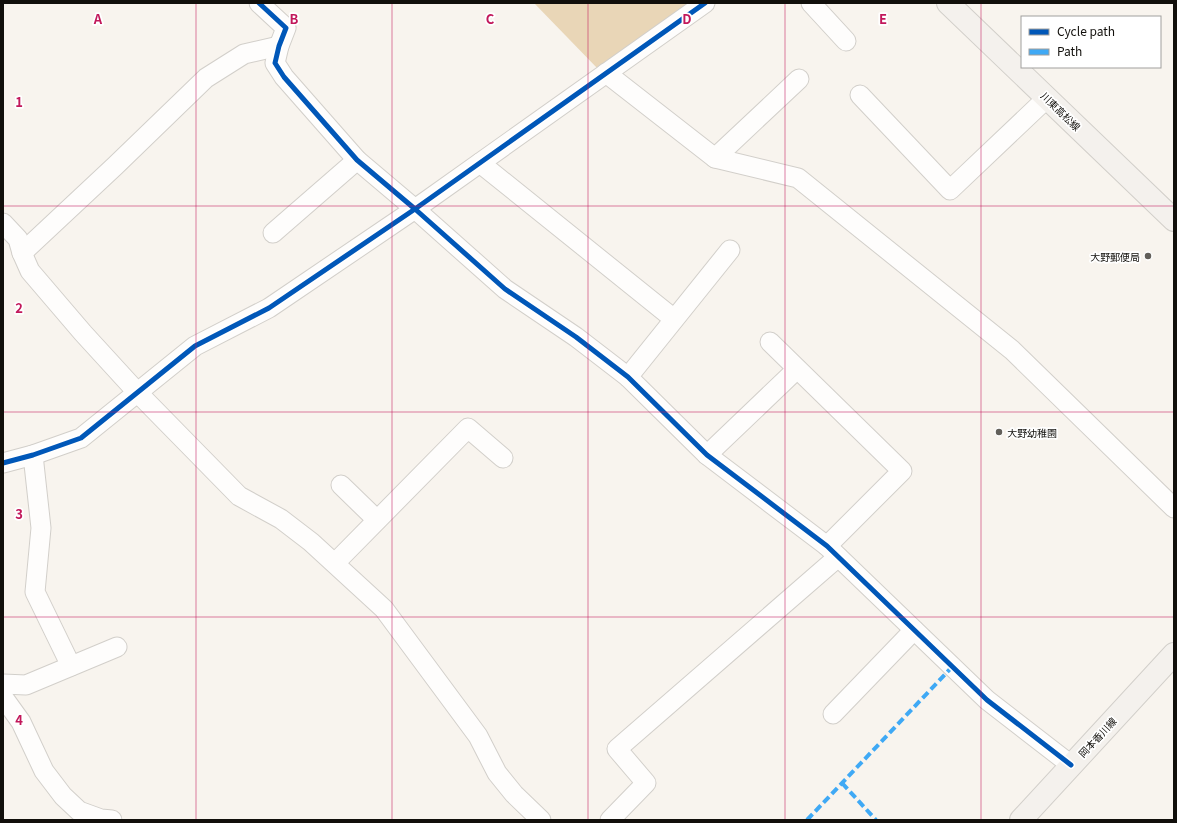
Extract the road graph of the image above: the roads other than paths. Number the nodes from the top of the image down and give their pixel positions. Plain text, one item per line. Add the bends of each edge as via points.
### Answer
1 (259, 3) edge
2 (705, 3) edge
3 (811, 3) edge
4 (948, 3) edge
5 (846, 41) dead end
6 (279, 46) junction
7 (606, 73) junction
8 (800, 79) dead end
9 (860, 95) dead end
10 (1047, 98) junction
11 (715, 158) junction
12 (357, 160) junction
13 (480, 163) junction
14 (415, 209) junction
15 (1174, 220) edge
16 (3, 223) edge
17 (273, 233) dead end
18 (730, 250) dead end
19 (22, 253) junction
20 (674, 319) junction
21 (770, 342) dead end
22 (797, 369) junction
23 (628, 377) junction
24 (137, 392) junction
25 (33, 455) junction
26 (707, 455) junction
27 (503, 458) dead end
28 (3, 463) edge
29 (341, 485) dead end
30 (1174, 508) edge
31 (377, 520) junction
32 (832, 552) junction
33 (335, 563) junction
34 (914, 630) junction
35 (117, 647) dead end
36 (1174, 654) edge
37 (71, 666) junction
38 (3, 684) edge
39 (3, 697) edge
40 (833, 714) dead end
41 (1071, 765) junction
42 (112, 820) edge
43 (541, 820) edge
44 (610, 820) edge
45 (1021, 820) edge

1 - 6 street via 286,28
2 - 7 street
3 - 5 street
4 - 10 main road, 川東高松線
6 - 12 street via 275,63 284,77
6 - 19 street via 244,54 206,78
7 - 11 street
7 - 13 street
8 - 11 street
9 - 10 street via 950,190
10 - 15 main road, 川東高松線
11 - 30 street via 798,178 1012,350
12 - 14 street
12 - 17 street
13 - 14 street
13 - 20 street
14 - 23 street via 505,289 576,337
14 - 24 street via 269,308 195,346
16 - 19 street via 18,239
18 - 20 street
19 - 24 street via 30,271
20 - 23 street
21 - 22 street
22 - 26 street
22 - 32 street via 902,471
23 - 26 street
24 - 25 street via 81,438
24 - 33 street via 239,496 281,519
25 - 28 street
25 - 37 street via 41,528 35,592
26 - 32 street
27 - 31 street via 468,428
29 - 31 street
31 - 33 street
32 - 34 street
32 - 44 street via 617,749 646,784
33 - 43 street via 384,609 478,736 497,773
34 - 40 street
34 - 41 street via 987,700
35 - 37 street
36 - 41 main road, 岡本香川線
37 - 38 street via 26,684
39 - 42 street via 21,722 44,771 63,796 79,811
41 - 45 main road, 岡本香川線

